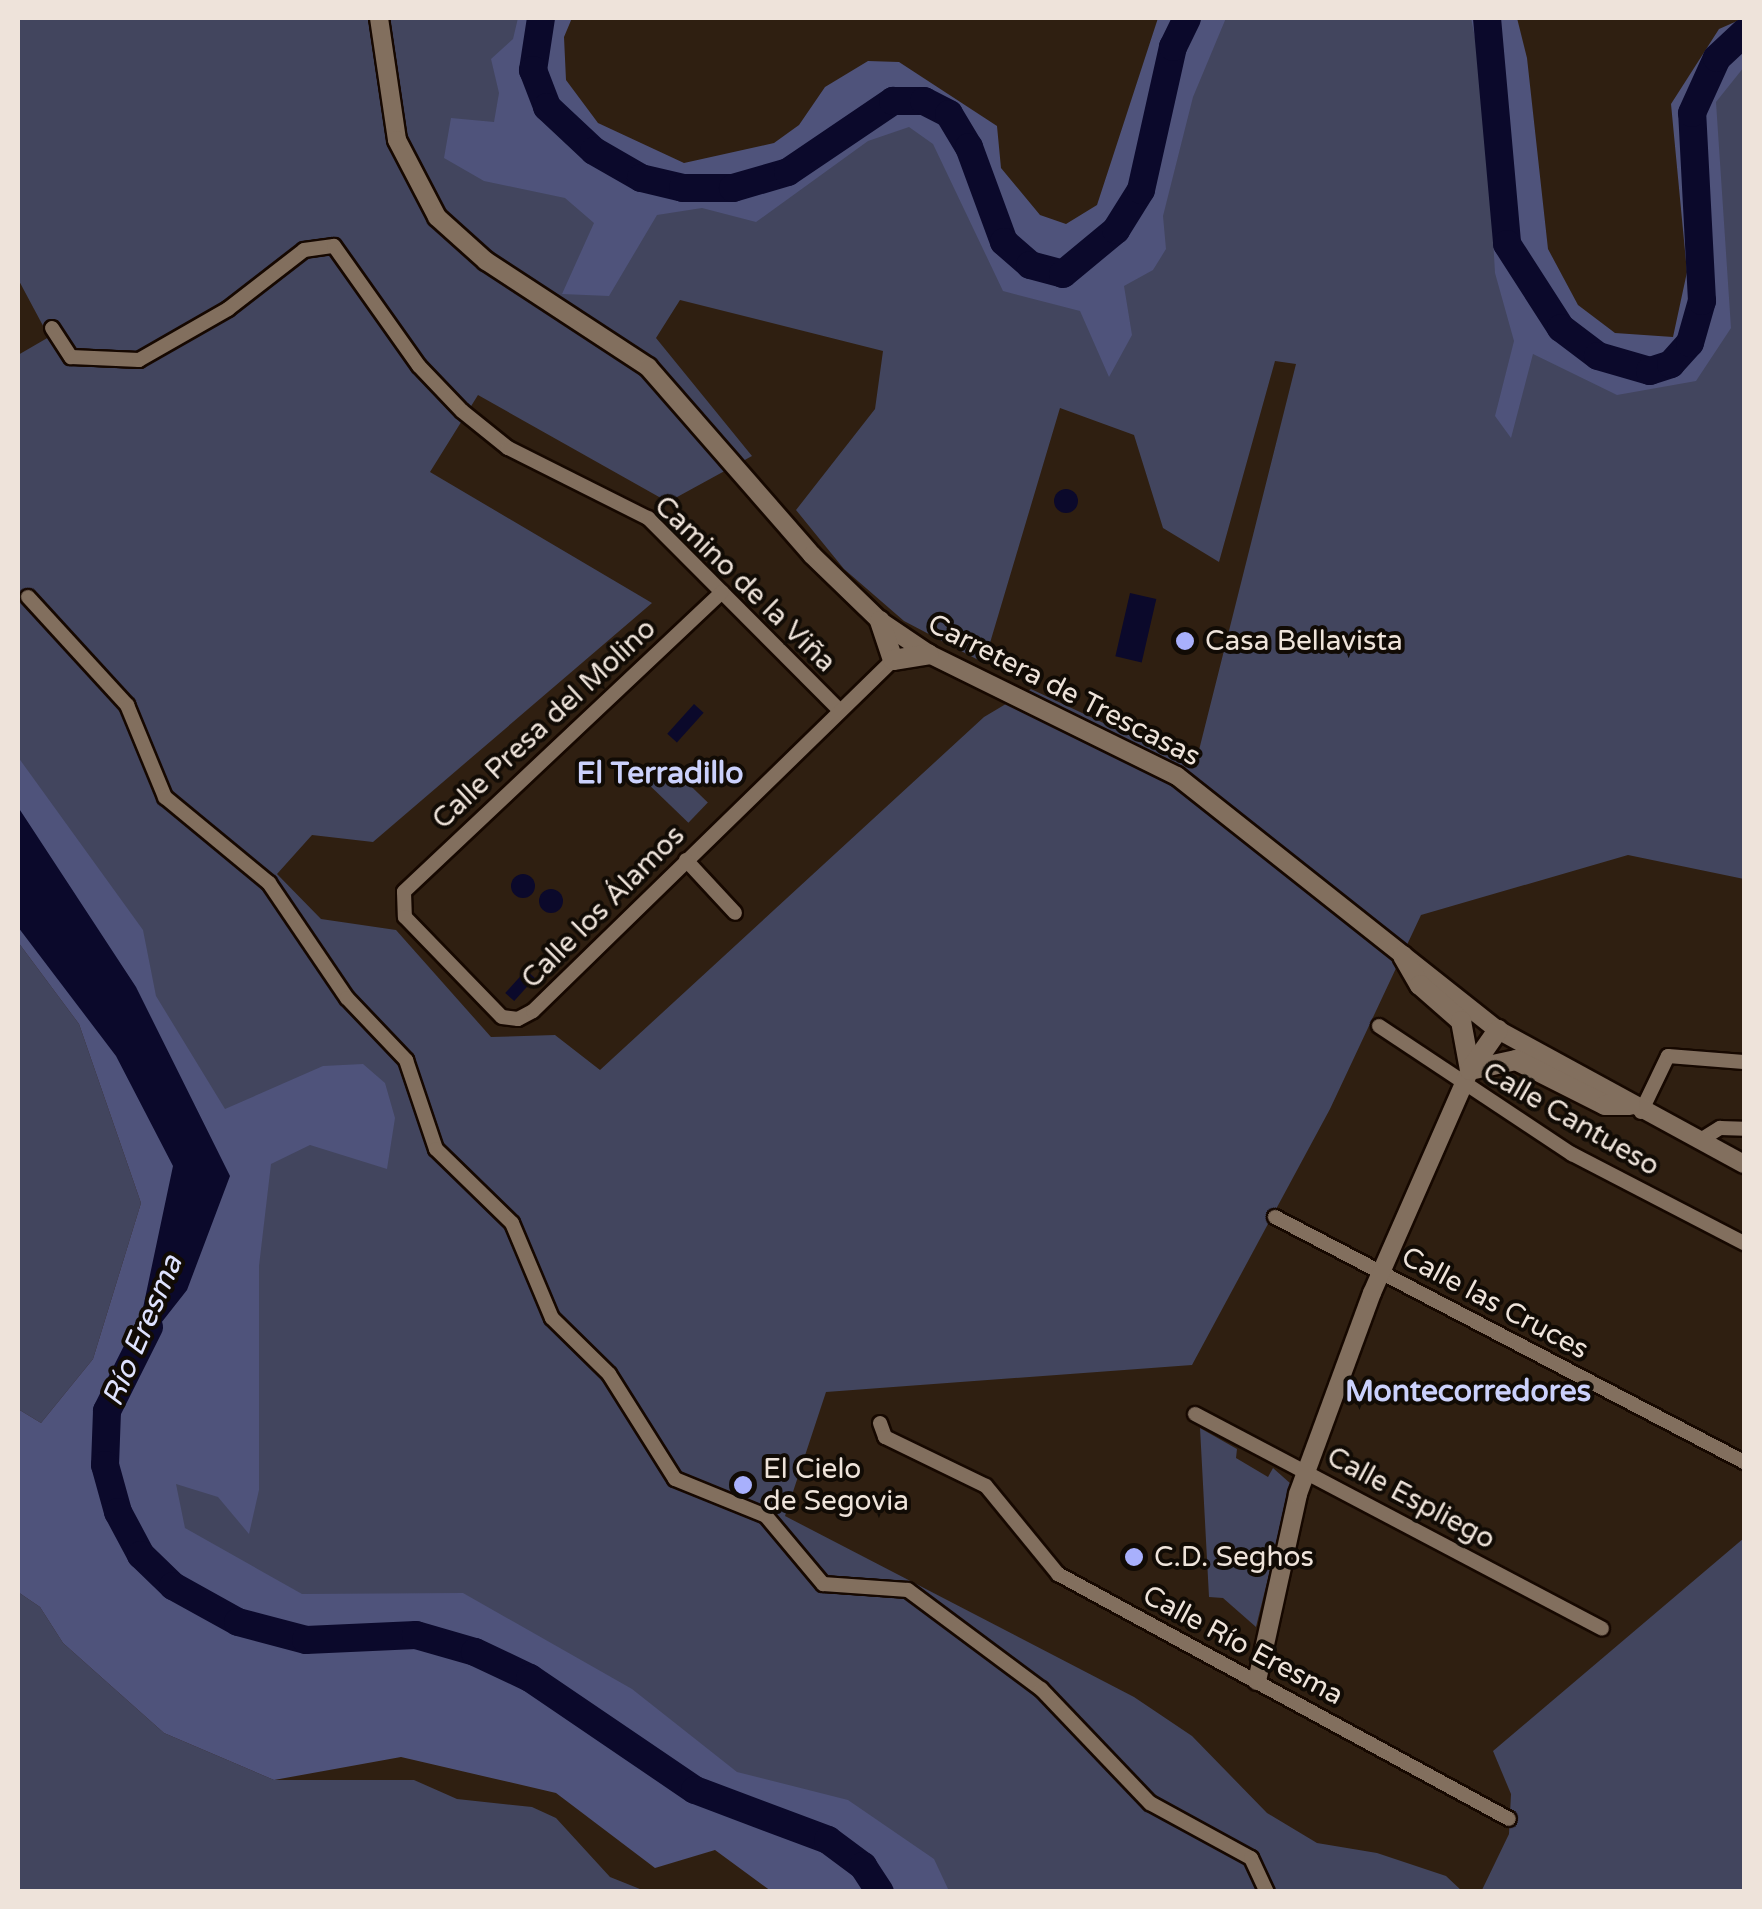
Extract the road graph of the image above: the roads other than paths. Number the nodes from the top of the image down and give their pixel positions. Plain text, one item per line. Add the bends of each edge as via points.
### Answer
1 (379, 18) edge
2 (52, 328) dead end
3 (722, 592) junction
4 (28, 597) dead end
5 (880, 621) junction
6 (930, 654) junction
7 (892, 660) junction
8 (840, 711) junction
9 (686, 860) junction
10 (403, 895) joint
11 (735, 913) dead end
12 (1403, 956) junction
13 (1379, 1026) dead end
14 (1498, 1030) junction
15 (1744, 1062) edge
16 (1466, 1078) junction
17 (1636, 1108) junction
18 (1744, 1129) edge
19 (1699, 1141) junction
20 (1744, 1164) edge
21 (1275, 1217) dead end
22 (1744, 1243) edge
23 (1381, 1271) junction
24 (1195, 1414) dead end
25 (880, 1424) dead end
26 (1744, 1462) edge
27 (1307, 1470) junction
28 (1602, 1629) dead end
29 (1258, 1681) junction
30 (1509, 1819) dead end
31 (1267, 1892) edge

1 - 5 street, Carretera de Trescasas via 398,140 437,217 486,261 648,367 812,555
2 - 3 street, Camino de la Viña via 72,357 139,360 228,310 304,250 334,246 419,366 462,411 508,448 648,518
3 - 8 street, Camino de la Viña
3 - 10 street, Calle Presa del Molino
4 - 31 street via 128,706 165,797 268,883 347,998 406,1060 436,1149 512,1223 552,1318 609,1374 675,1479 766,1516 822,1584 891,1584 925,1602 1041,1689 1150,1803 1250,1858
5 - 6 street, Carretera de Trescasas
5 - 7 main road
6 - 7 main road
6 - 12 street, Carretera de Trescasas via 1176,776
7 - 8 street, Calle los Álamos
8 - 9 street, Calle los Álamos
9 - 10 street, Calle los Álamos via 518,1019 496,1012 405,918
9 - 11 street
12 - 14 street, Carretera de Trescasas
12 - 16 main road via 1420,986 1461,1022
13 - 16 street, Calle Cantueso
14 - 16 main road
14 - 17 street, Carretera de Trescasas
15 - 17 street via 1665,1057
16 - 17 main road via 1516,1060 1605,1105
16 - 22 street, Calle Cantueso via 1572,1154
16 - 23 street
17 - 19 street, Carretera de Trescasas
18 - 19 street via 1720,1128
19 - 20 street, Carretera de Trescasas
21 - 23 street, Calle las Cruces
23 - 26 street, Calle las Cruces
23 - 27 street
24 - 27 street, Calle Espliego
25 - 29 street, Calle Río Eresma via 886,1437 986,1486 1058,1574
27 - 28 street, Calle Espliego
27 - 29 street
29 - 30 street, Calle Río Eresma

